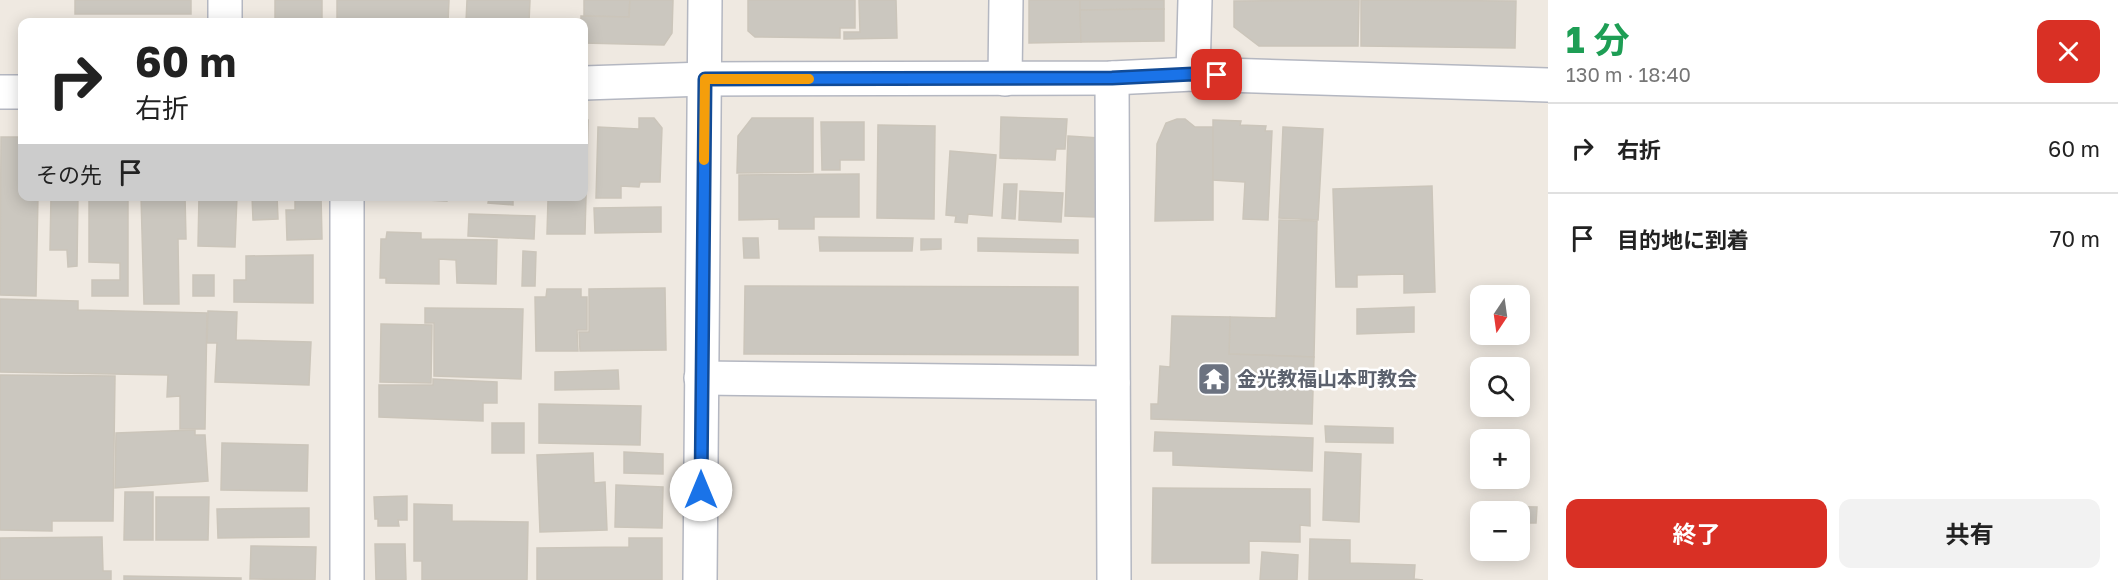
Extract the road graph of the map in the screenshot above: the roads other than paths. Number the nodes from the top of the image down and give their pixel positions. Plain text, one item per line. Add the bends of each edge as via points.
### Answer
1 (225, 0) edge
2 (705, 0) edge
3 (1006, 0) edge
4 (1195, 0) edge
5 (225, 18) edge
6 (1193, 74) junction
7 (1112, 78) junction
8 (705, 79) junction
9 (1005, 79) junction
10 (588, 83) edge
11 (1548, 85) edge
12 (0, 92) edge
13 (18, 92) edge
14 (347, 201) edge
15 (702, 378) junction
16 (1113, 383) junction
17 (347, 580) edge
18 (700, 580) edge
19 (1114, 580) edge

1 - 5 street
2 - 8 street
3 - 9 street
4 - 6 street
6 - 7 street
6 - 11 street
7 - 9 street
7 - 16 street
8 - 9 street
8 - 10 street
8 - 15 street
12 - 13 street
14 - 17 street
15 - 16 street
15 - 18 street
16 - 19 street

